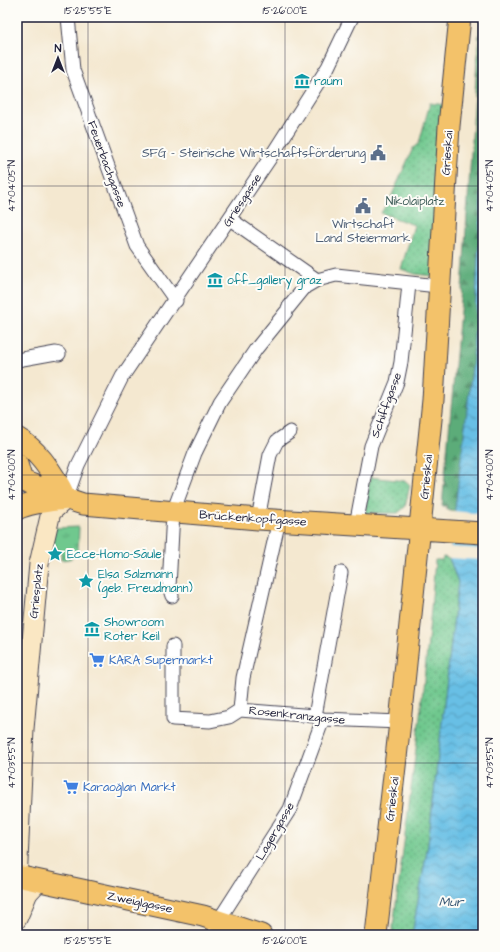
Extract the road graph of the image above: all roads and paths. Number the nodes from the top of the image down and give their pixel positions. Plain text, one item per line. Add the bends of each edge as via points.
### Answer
1 (68, 17) edge
2 (352, 17) edge
3 (460, 17) edge
4 (230, 219) junction
5 (317, 280) junction
6 (409, 284) junction
7 (438, 286) junction
8 (176, 301) junction
9 (59, 354) dead end
10 (17, 360) edge
11 (290, 432) dead end
12 (17, 438) edge
13 (17, 464) edge
14 (66, 500) junction
15 (17, 509) edge
16 (174, 512) junction
17 (258, 519) junction
18 (279, 520) junction
19 (356, 525) junction
20 (431, 529) junction
21 (483, 533) edge
22 (341, 573) dead end
23 (172, 596) dead end
24 (173, 646) dead end
25 (240, 710) junction
26 (319, 718) junction
27 (400, 722) junction
28 (17, 876) edge
29 (38, 881) junction
30 (17, 883) edge
31 (17, 919) edge
32 (217, 928) edge
33 (261, 935) edge
34 (376, 935) edge

1 - 8 street, Feuerbachgasse via 73,70 137,246
2 - 4 street, Griesgasse via 328,67
3 - 7 main road, Grieskai via 449,126
4 - 5 street
4 - 8 street, Griesgasse
5 - 6 street via 336,275
5 - 16 street via 305,287 256,349 220,402 195,452
6 - 7 street
6 - 19 street, Schiffgasse via 397,382 371,446
7 - 20 main road, Grieskai
8 - 14 street, Griesgasse via 122,378 78,465
9 - 10 street
11 - 17 street via 277,441 270,455
12 - 14 main road via 29,445 57,480
13 - 14 main road via 22,481 46,488
14 - 15 main road via 48,501
14 - 16 main road, Brückenkopfgasse via 83,504
14 - 28 main road, Griesplatz via 51,512 39,564 24,728
16 - 17 main road, Brückenkopfgasse
16 - 23 street via 169,587
17 - 18 main road, Brückenkopfgasse
18 - 19 main road, Brückenkopfgasse
18 - 25 street via 243,678
19 - 20 main road, Brückenkopfgasse
20 - 21 main road, Brückenkopfgasse
20 - 27 main road, Grieskai
22 - 26 street, Lagergasse
24 - 25 street, Rosenkranzgasse via 173,719 210,721 229,717
25 - 26 street, Rosenkranzgasse
26 - 27 street, Rosenkranzgasse
26 - 32 street, Lagergasse via 290,809
27 - 34 main road, Grieskai
28 - 29 main road, Zweiglgasse
28 - 30 main road, Griesplatz
29 - 31 main road via 28,893
29 - 32 main road, Zweiglgasse
32 - 33 main road, Zweiglgasse

